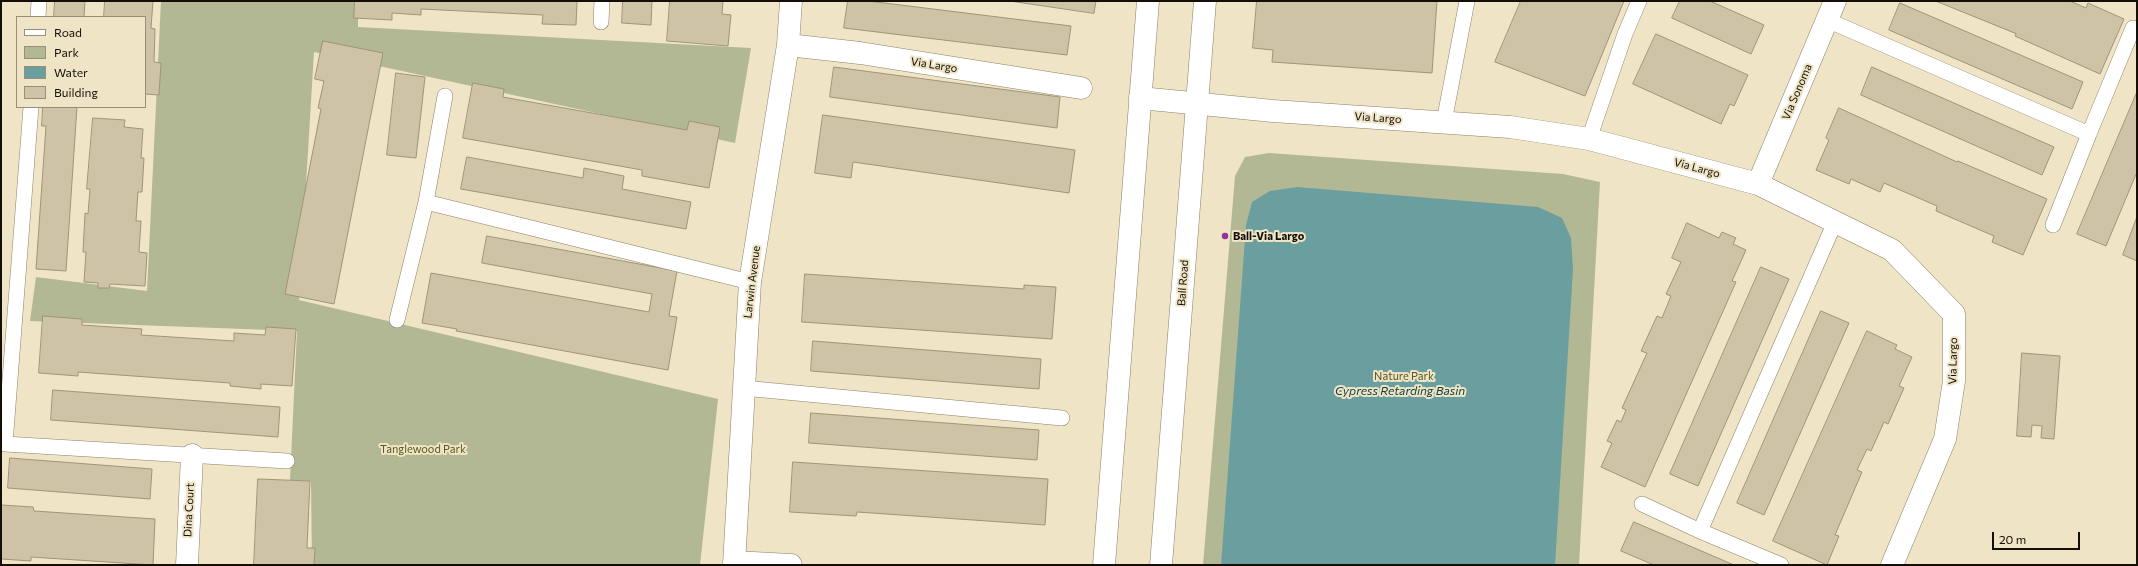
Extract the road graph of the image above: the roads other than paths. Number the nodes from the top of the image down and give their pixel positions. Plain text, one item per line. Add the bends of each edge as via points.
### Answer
1 (39, 1) edge
2 (602, 1) edge
3 (791, 1) edge
4 (1148, 1) edge
5 (1205, 1) edge
6 (1467, 1) edge
7 (1639, 1) edge
8 (1831, 11) edge
9 (38, 16) edge
10 (601, 22) dead end
11 (2133, 28) dead end
12 (788, 45) junction
13 (1081, 88) dead end
14 (445, 96) dead end
15 (1140, 98) junction
16 (1197, 104) junction
17 (31, 108) edge
18 (1444, 122) junction
19 (2090, 134) junction
20 (1589, 139) junction
21 (1758, 184) junction
22 (426, 202) junction
23 (1835, 222) junction
24 (2053, 226) dead end
25 (750, 282) junction
26 (397, 320) dead end
27 (744, 388) junction
28 (1062, 418) dead end
29 (192, 455) junction
30 (287, 460) dead end
31 (1642, 504) dead end
32 (1700, 531) junction
33 (734, 563) edge
34 (187, 565) edge
35 (791, 565) edge
36 (1104, 565) edge
37 (1161, 565) edge
38 (1781, 565) edge
39 (1892, 565) edge

1 - 9 lane
2 - 10 lane
3 - 12 street, Larwin Avenue
4 - 15 street
5 - 16 street, Ball Road
6 - 18 lane
7 - 20 lane
8 - 19 lane
8 - 21 street, Via Sonoma
11 - 19 lane
12 - 13 street, Via Largo via 860,53
12 - 25 street, Larwin Avenue
14 - 22 lane
15 - 16 street, Via Largo
15 - 36 street
16 - 18 street, Via Largo
16 - 37 street, Ball Road
17 - 29 lane via 5,444
18 - 20 street, Via Largo via 1510,127
19 - 24 lane
20 - 21 street, Via Largo
21 - 23 street, Via Largo
22 - 25 lane
22 - 26 lane
23 - 32 lane
23 - 39 street, Via Largo via 1892,250 1954,314 1954,381 1945,439
25 - 27 street, Larwin Avenue
27 - 28 lane
27 - 33 street, Larwin Avenue
29 - 30 lane
29 - 34 street, Dina Court
31 - 32 lane
32 - 38 lane
33 - 35 street

